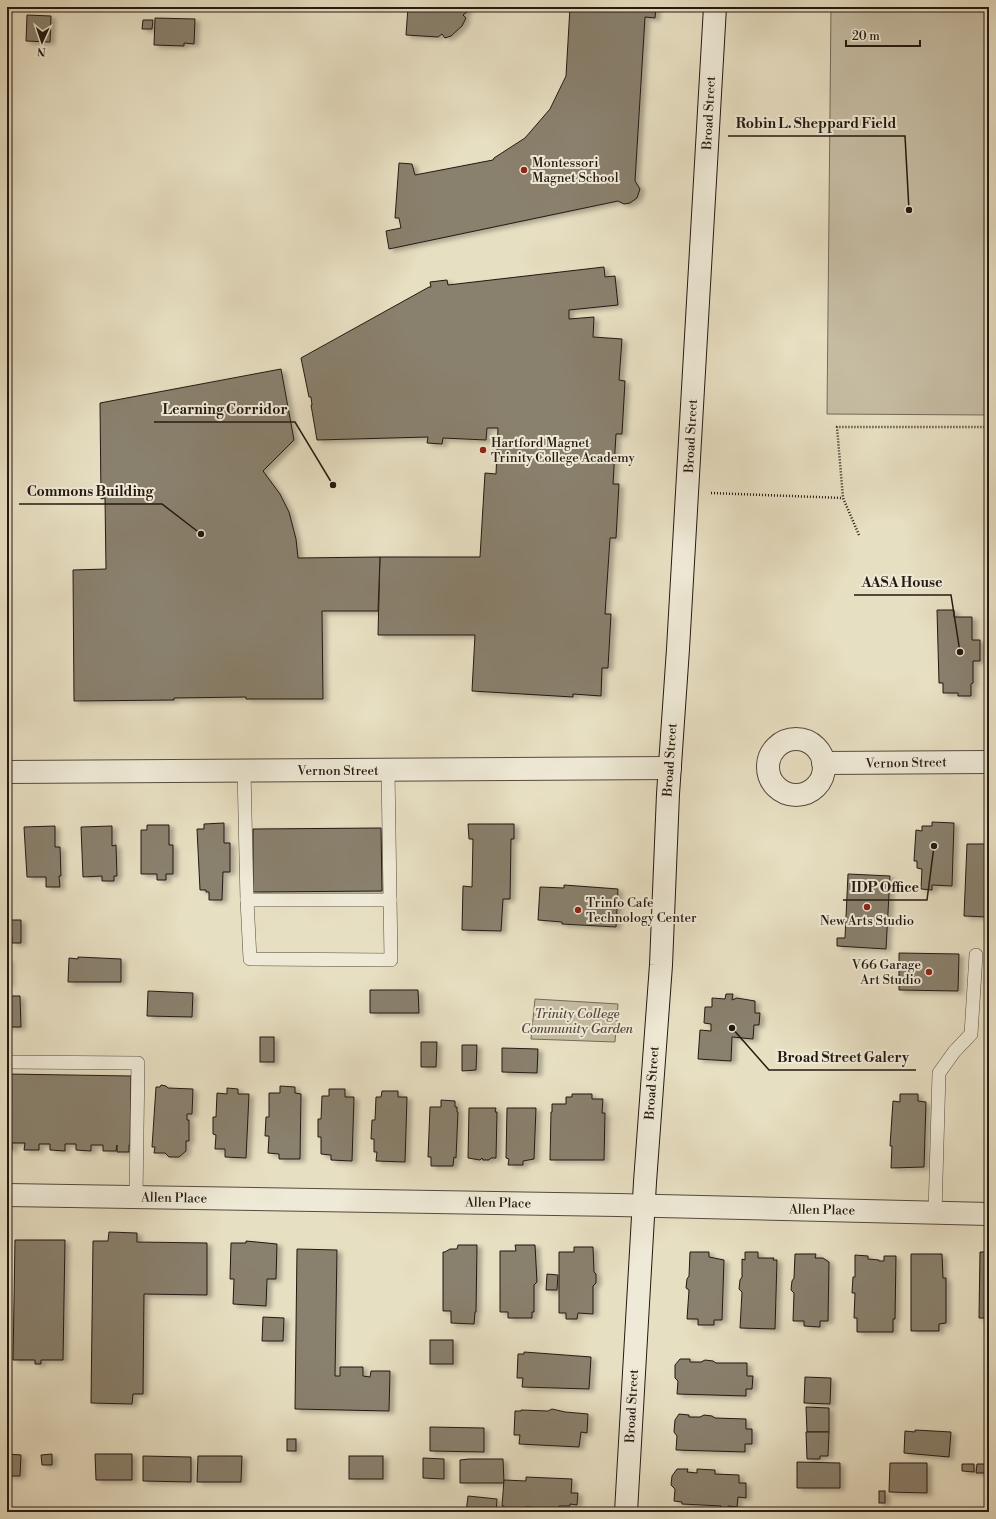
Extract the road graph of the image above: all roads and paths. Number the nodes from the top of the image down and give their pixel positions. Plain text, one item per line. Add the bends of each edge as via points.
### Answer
1 (715, 7) edge
2 (989, 427) edge
3 (710, 493) dead end
4 (843, 498) junction
5 (859, 535) dead end
6 (989, 762) edge
7 (823, 763) dead end
8 (670, 768) junction
9 (388, 770) junction
10 (244, 771) junction
11 (7, 772) edge
12 (247, 900) junction
13 (390, 900) junction
14 (976, 955) dead end
15 (7, 1062) edge
16 (7, 1195) edge
17 (136, 1197) junction
18 (643, 1206) junction
19 (935, 1213) junction
20 (989, 1214) edge
21 (626, 1512) edge

1 - 8 street, Broad Street
2 - 4 path via 837,427
3 - 4 path
4 - 5 path
6 - 7 street, Vernon Street
8 - 9 street, Vernon Street
8 - 18 street, Broad Street via 661,965
9 - 10 street, Vernon Street
9 - 13 lane
10 - 11 street, Vernon Street
10 - 12 lane
12 - 13 lane
12 - 13 lane via 250,959 391,960
14 - 19 lane via 971,1034 939,1073
15 - 17 lane via 138,1064
16 - 17 street, Allen Place
17 - 18 street, Allen Place
18 - 19 street, Allen Place
18 - 21 street, Broad Street
19 - 20 street, Allen Place

